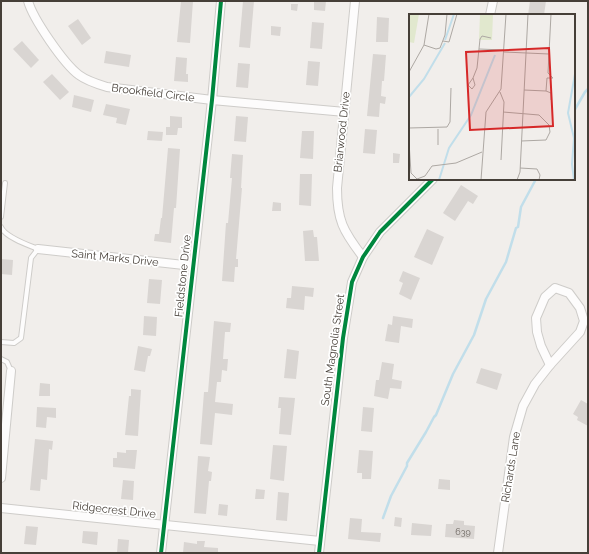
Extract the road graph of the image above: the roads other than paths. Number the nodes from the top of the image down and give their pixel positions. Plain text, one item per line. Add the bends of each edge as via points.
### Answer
1 (28, 1) edge
2 (221, 1) edge
3 (355, 1) edge
4 (492, 1) edge
5 (490, 14) edge
6 (212, 100) junction
7 (345, 112) junction
8 (432, 180) edge
9 (5, 183) dead end
10 (1, 217) edge
11 (1, 228) edge
12 (38, 249) junction
13 (363, 257) junction
14 (193, 266) junction
15 (1, 342) edge
16 (1, 360) edge
17 (550, 365) junction
18 (11, 371) joint
19 (1, 478) edge
20 (1, 508) edge
21 (164, 524) junction
22 (320, 541) junction
23 (161, 553) edge
24 (319, 553) edge
25 (325, 553) edge
26 (498, 553) edge

1 - 6 street, Brookfield Circle via 42,28 67,64 93,83
2 - 6 street, Fieldstone Drive
3 - 7 street, Briarwood Drive
4 - 5 street
6 - 7 street, Brookfield Circle
6 - 14 street, Fieldstone Drive
7 - 13 street, Briarwood Drive via 337,207 342,226
8 - 13 street, South Magnolia Street via 380,232
9 - 10 lane
11 - 12 lane via 8,235
12 - 14 street, Saint Marks Drive
12 - 15 lane via 31,258 21,338 14,343
13 - 22 street, South Magnolia Street via 352,282 343,338
14 - 21 street, Fieldstone Drive
16 - 18 lane via 7,362
17 - 17 street, Richards Lane via 541,346 536,318 545,297 555,288 569,293 580,308 584,321 580,332
17 - 26 street, Richards Lane via 535,384 523,406 514,437
18 - 19 street
20 - 21 street, Ridgecrest Drive
21 - 22 street, Ridgecrest Drive
21 - 23 street, Fieldstone Drive
22 - 24 street, South Magnolia Street
24 - 25 street

